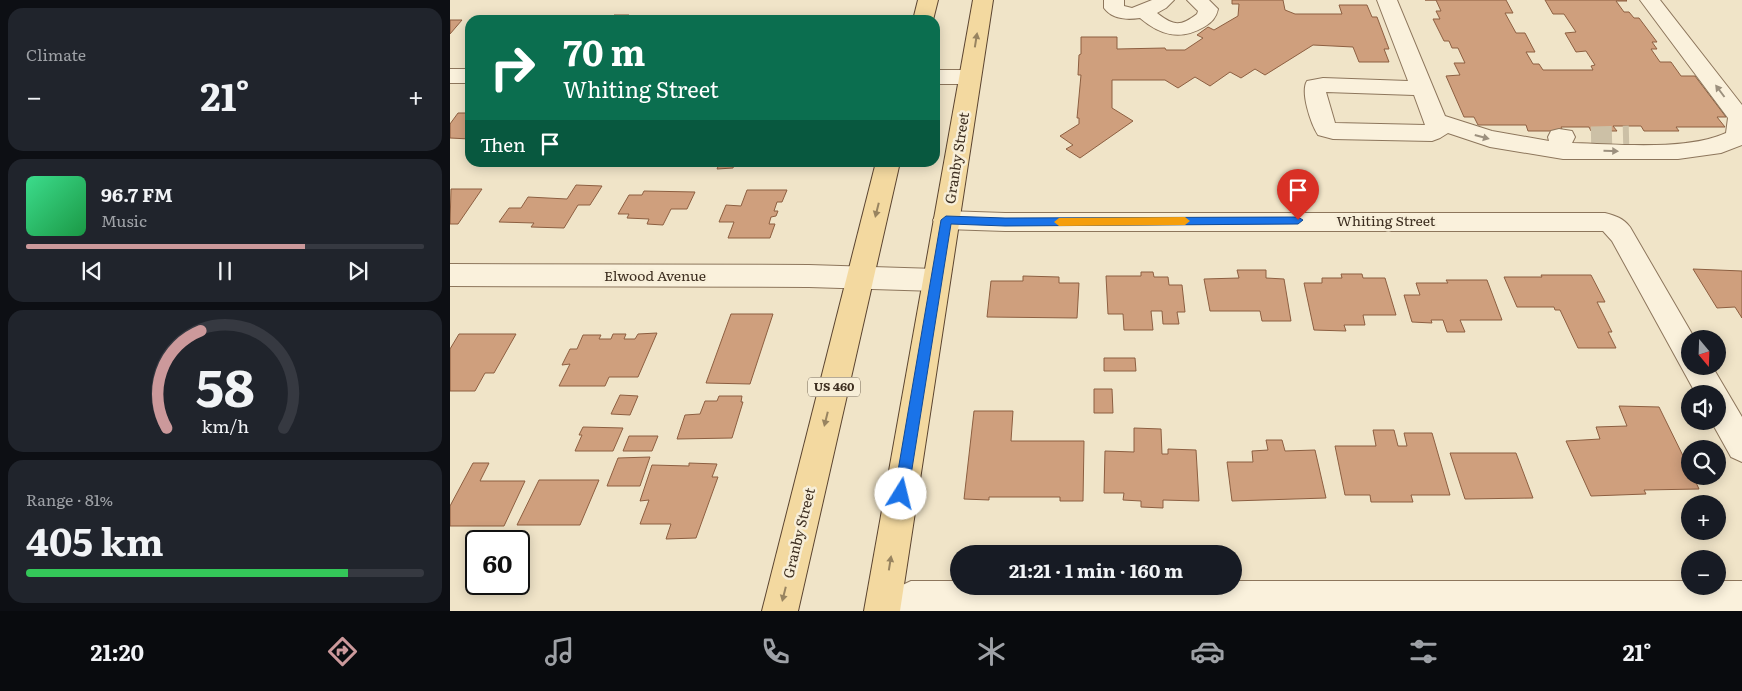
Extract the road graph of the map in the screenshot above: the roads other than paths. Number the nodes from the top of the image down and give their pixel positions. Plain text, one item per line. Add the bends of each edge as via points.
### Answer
1 (928, 0) edge
2 (983, 0) edge
3 (1114, 0) edge
4 (1164, 0) edge
5 (1197, 0) edge
6 (1387, 0) edge
7 (1650, 0) edge
8 (1143, 11) junction
9 (924, 15) edge
10 (450, 76) edge
11 (465, 76) edge
12 (940, 77) edge
13 (970, 77) junction
14 (1421, 88) junction
15 (1436, 121) junction
16 (1591, 136) tunnel mouth
17 (1630, 136) tunnel mouth
18 (1562, 151) junction
19 (1668, 152) junction
20 (887, 167) edge
21 (946, 220) junction
22 (450, 275) edge
23 (860, 278) junction
24 (936, 280) junction
25 (1681, 340) edge
26 (1726, 418) edge
27 (1742, 447) edge
28 (1742, 599) edge
29 (780, 611) edge
30 (882, 611) edge
31 (888, 611) edge

1 - 9 main road
13 -> 2 main road, Granby Street
3 - 8 street via 1114,8 1122,13
4 - 8 street
5 - 8 street via 1208,10 1207,15 1183,30 1166,28
6 - 14 street
19 -> 7 street via 1719,145 1734,139 1740,117
10 - 11 street
12 - 13 street
13 - 21 main road, Granby Street
14 - 15 street
14 - 15 street via 1324,85 1315,86 1315,91 1326,130 1432,133 1438,130
15 -> 18 street via 1490,139
16 - 18 street via 1559,137
17 - 19 street via 1646,136
18 -> 19 street
20 -> 23 main road, Granby Street / US 460
21 - 24 main road, Granby Street
21 - 25 street, Whiting Street via 1605,222 1615,226
22 - 23 street, Elwood Avenue
23 - 24 street
23 -> 29 main road, Granby Street / US 460
30 -> 24 main road, Granby Street
26 - 27 street
28 - 31 street via 911,600

